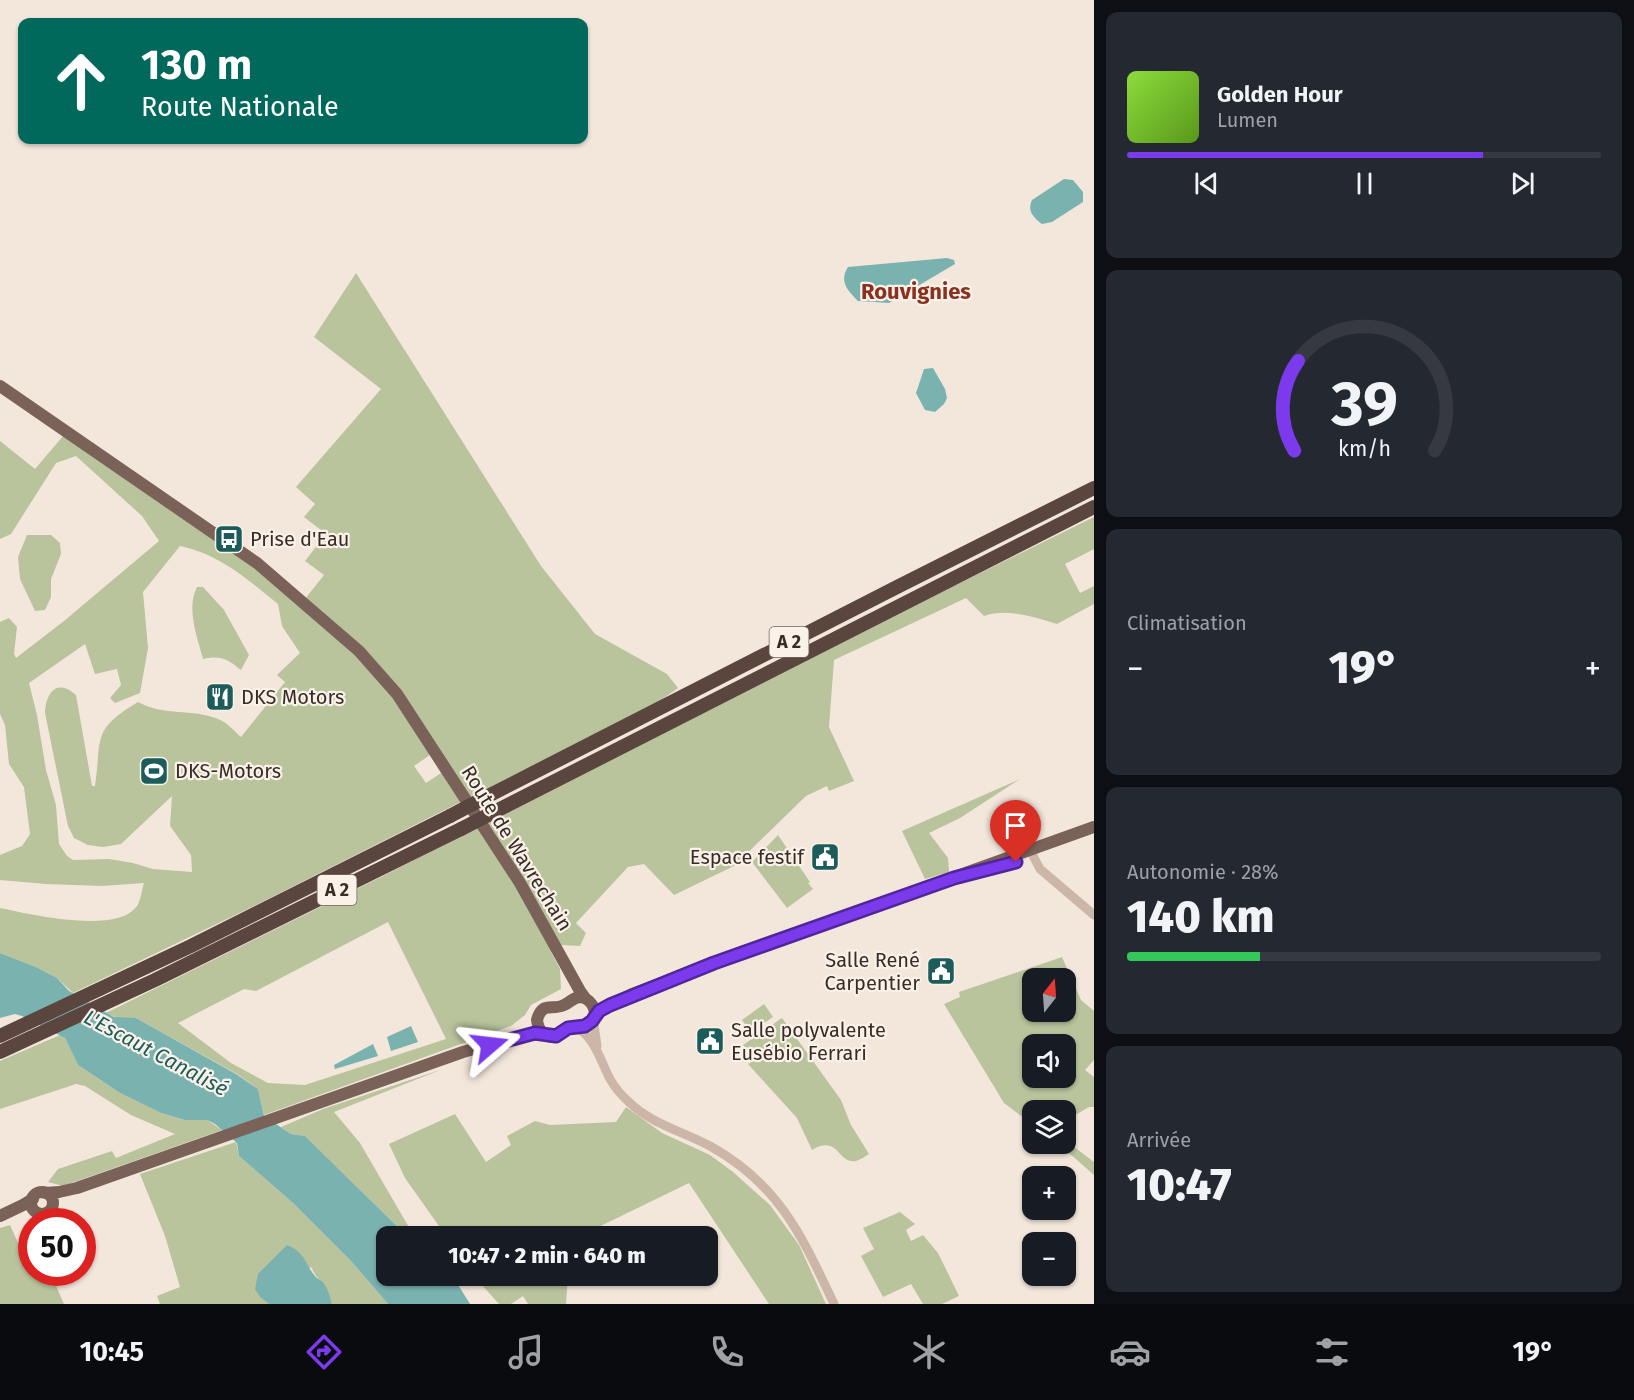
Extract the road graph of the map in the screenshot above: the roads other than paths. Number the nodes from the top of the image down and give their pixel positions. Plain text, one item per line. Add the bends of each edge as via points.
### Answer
1 (0, 386) edge
2 (1094, 488) edge
3 (1094, 507) edge
4 (1094, 827) edge
5 (1094, 833) edge
6 (1034, 852) junction
7 (1094, 915) edge
8 (562, 958) junction
9 (632, 994) junction
10 (587, 999) junction
11 (570, 1000) junction
12 (538, 1016) junction
13 (594, 1017) junction
14 (575, 1027) junction
15 (543, 1034) junction
16 (0, 1036) edge
17 (0, 1052) edge
18 (463, 1052) junction
19 (600, 1057) junction
20 (77, 1188) junction
21 (39, 1196) junction
22 (53, 1206) joint
23 (34, 1208) edge
24 (18, 1214) edge
25 (2, 1215) edge
26 (833, 1303) edge

1 - 8 main road, Route de Wavrechain via 257,563 358,651 404,705 520,883
2 - 16 highway, A 2, bridge via 296,895
3 - 17 highway, A 2, bridge via 461,829
4 - 6 main road
5 - 6 main road
6 - 7 street via 1049,876
6 - 9 main road
8 - 10 main road, Route de Wavrechain
8 - 11 main road, Route de Wavrechain
9 - 10 main road
9 - 13 main road
10 - 11 main road
10 - 13 main road, Route de Wavrechain via 594,1007
11 - 12 main road via 562,1006 545,1008
12 - 15 main road
12 - 18 main road via 525,1026
13 - 14 main road via 586,1025
13 - 19 street
14 - 15 main road via 556,1036
14 - 19 street via 586,1035
15 - 18 main road
18 - 20 main road
19 - 26 street via 616,1088 634,1107 712,1148 759,1181 801,1236
20 - 21 main road
20 - 22 main road
21 - 22 main road via 51,1197
21 - 23 main road
21 - 25 main road
24 - 25 main road

